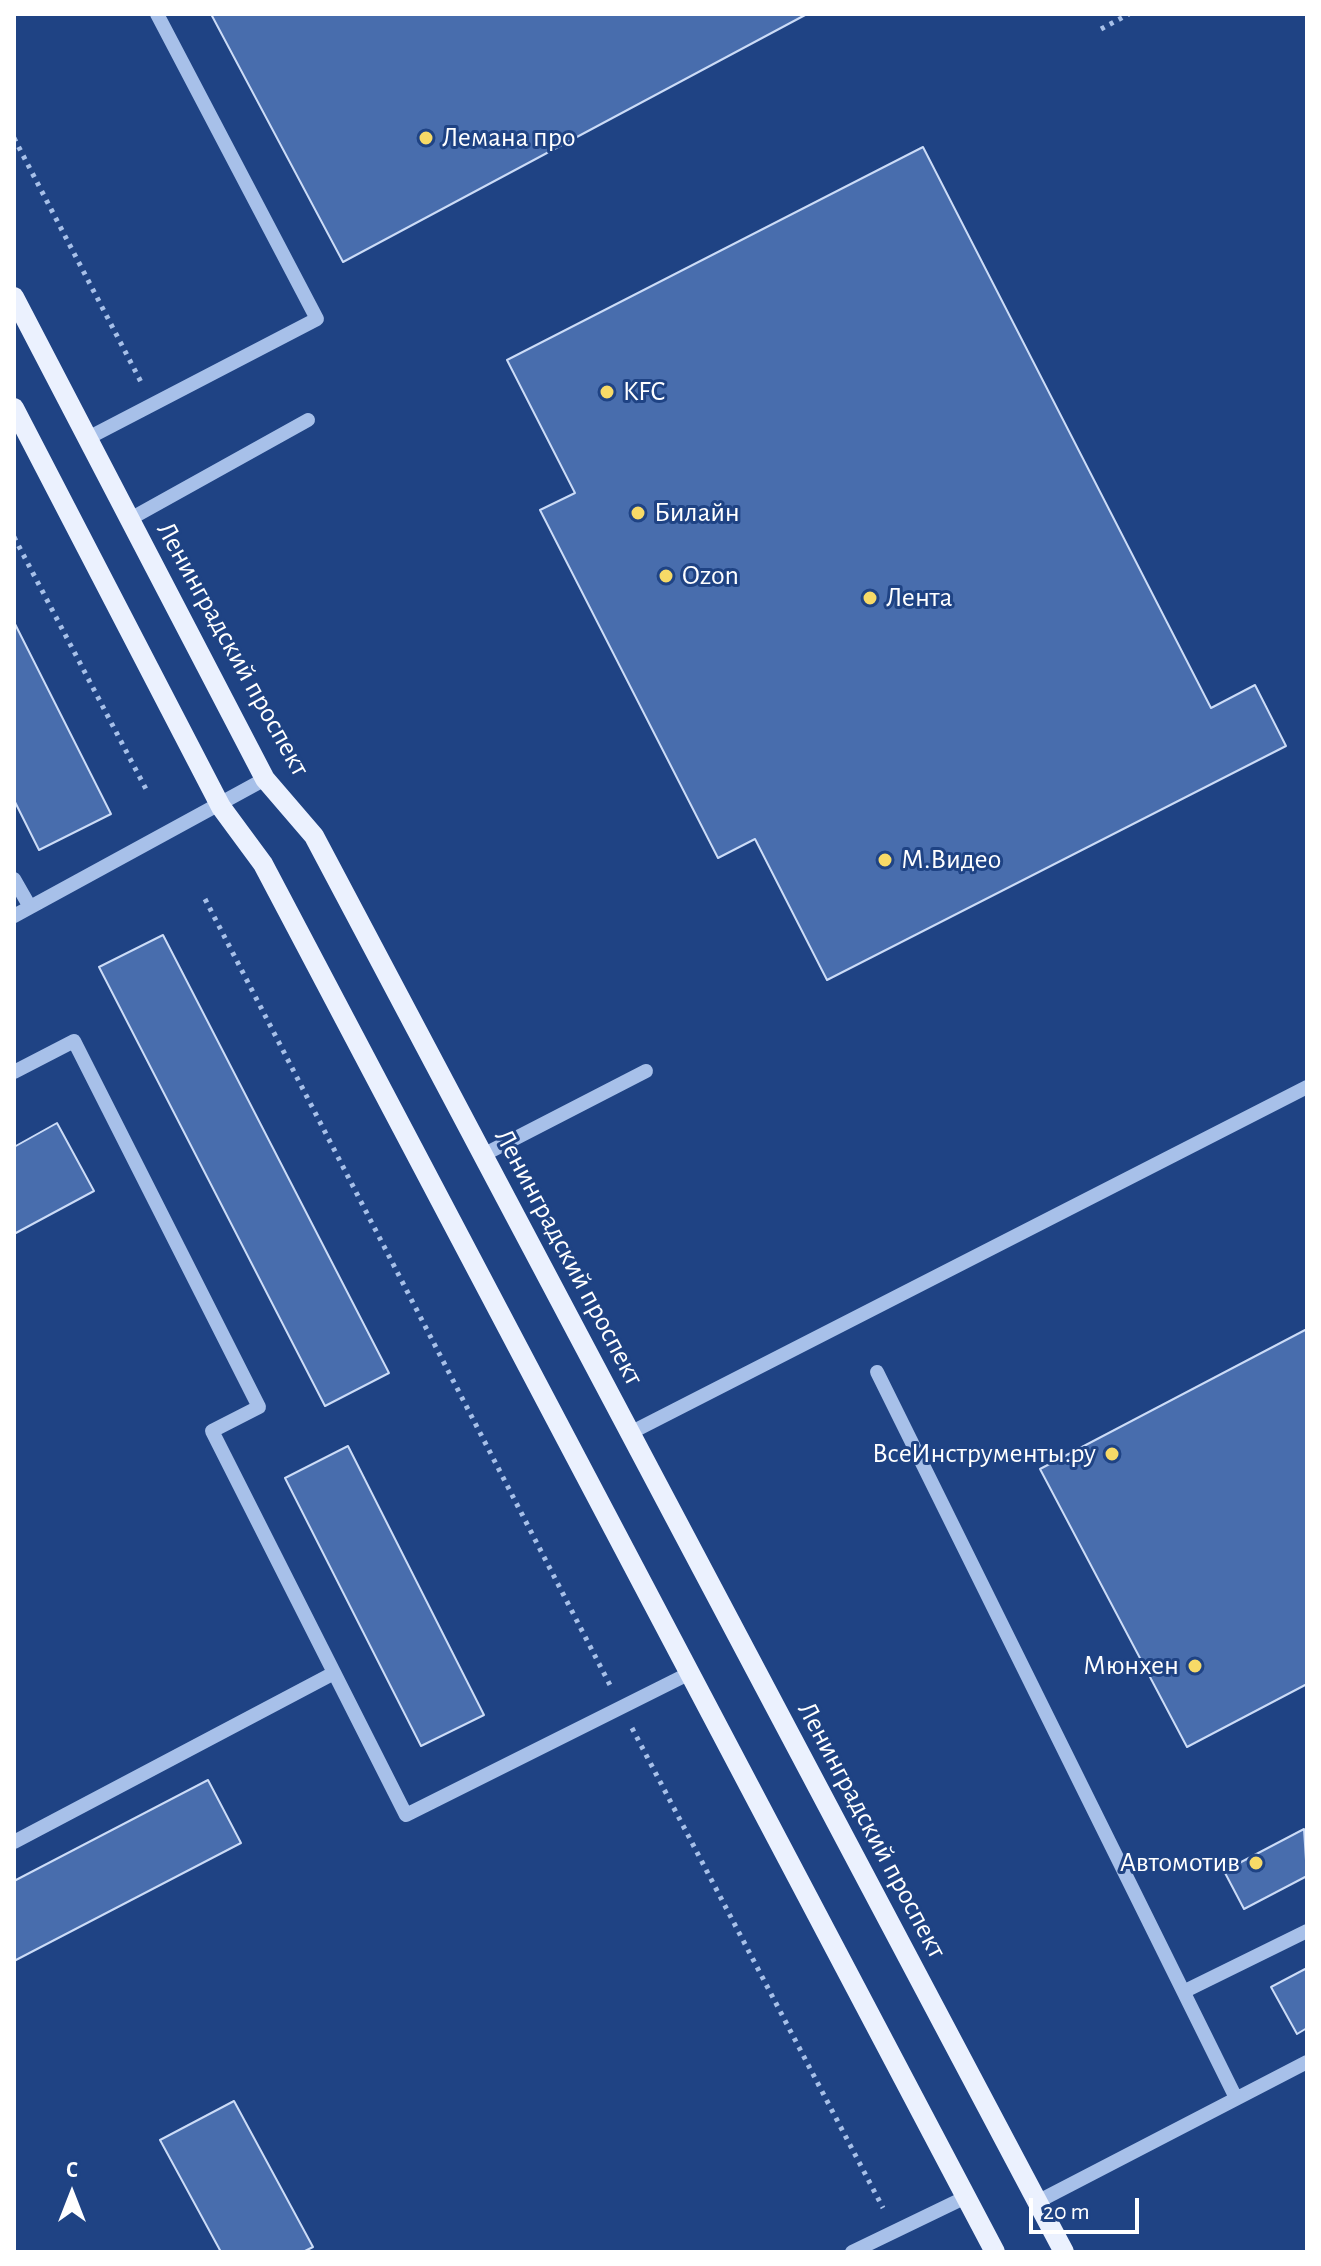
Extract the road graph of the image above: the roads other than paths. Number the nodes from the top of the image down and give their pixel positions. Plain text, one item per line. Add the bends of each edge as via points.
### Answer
1 (157, 14) edge
2 (14, 297) edge
3 (14, 408) edge
4 (308, 420) dead end
5 (88, 438) junction
6 (130, 519) junction
7 (265, 779) junction
8 (221, 807) junction
9 (14, 879) edge
10 (30, 907) junction
11 (14, 916) edge
12 (646, 1071) dead end
13 (14, 1072) edge
14 (1307, 1087) edge
15 (483, 1155) junction
16 (877, 1372) dead end
17 (630, 1433) junction
18 (334, 1673) junction
19 (690, 1673) junction
20 (14, 1842) edge
21 (1307, 1931) edge
22 (1185, 1991) junction
23 (1307, 2062) edge
24 (1236, 2098) junction
25 (966, 2197) junction
26 (1037, 2202) junction
27 (852, 2252) edge
28 (995, 2252) edge
29 (1064, 2252) edge

1 - 5 street via 317,319
2 - 5 main road, Ленинградский проспект
3 - 8 main road
4 - 6 street
5 - 6 main road, Ленинградский проспект
6 - 7 main road, Ленинградский проспект
7 - 8 street
7 - 15 main road, Ленинградский проспект via 314,836
8 - 10 street
8 - 19 main road via 263,864
9 - 10 street
10 - 11 street
12 - 15 street
13 - 18 street via 74,1041 259,1407 212,1431
14 - 17 street
15 - 17 main road, Ленинградский проспект
16 - 22 street
17 - 26 main road, Ленинградский проспект
18 - 19 street via 406,1815
18 - 20 street
19 - 25 main road
21 - 22 street
22 - 24 street
23 - 24 street
24 - 26 street
25 - 27 street
25 - 28 main road
26 - 29 main road, Ленинградский проспект

